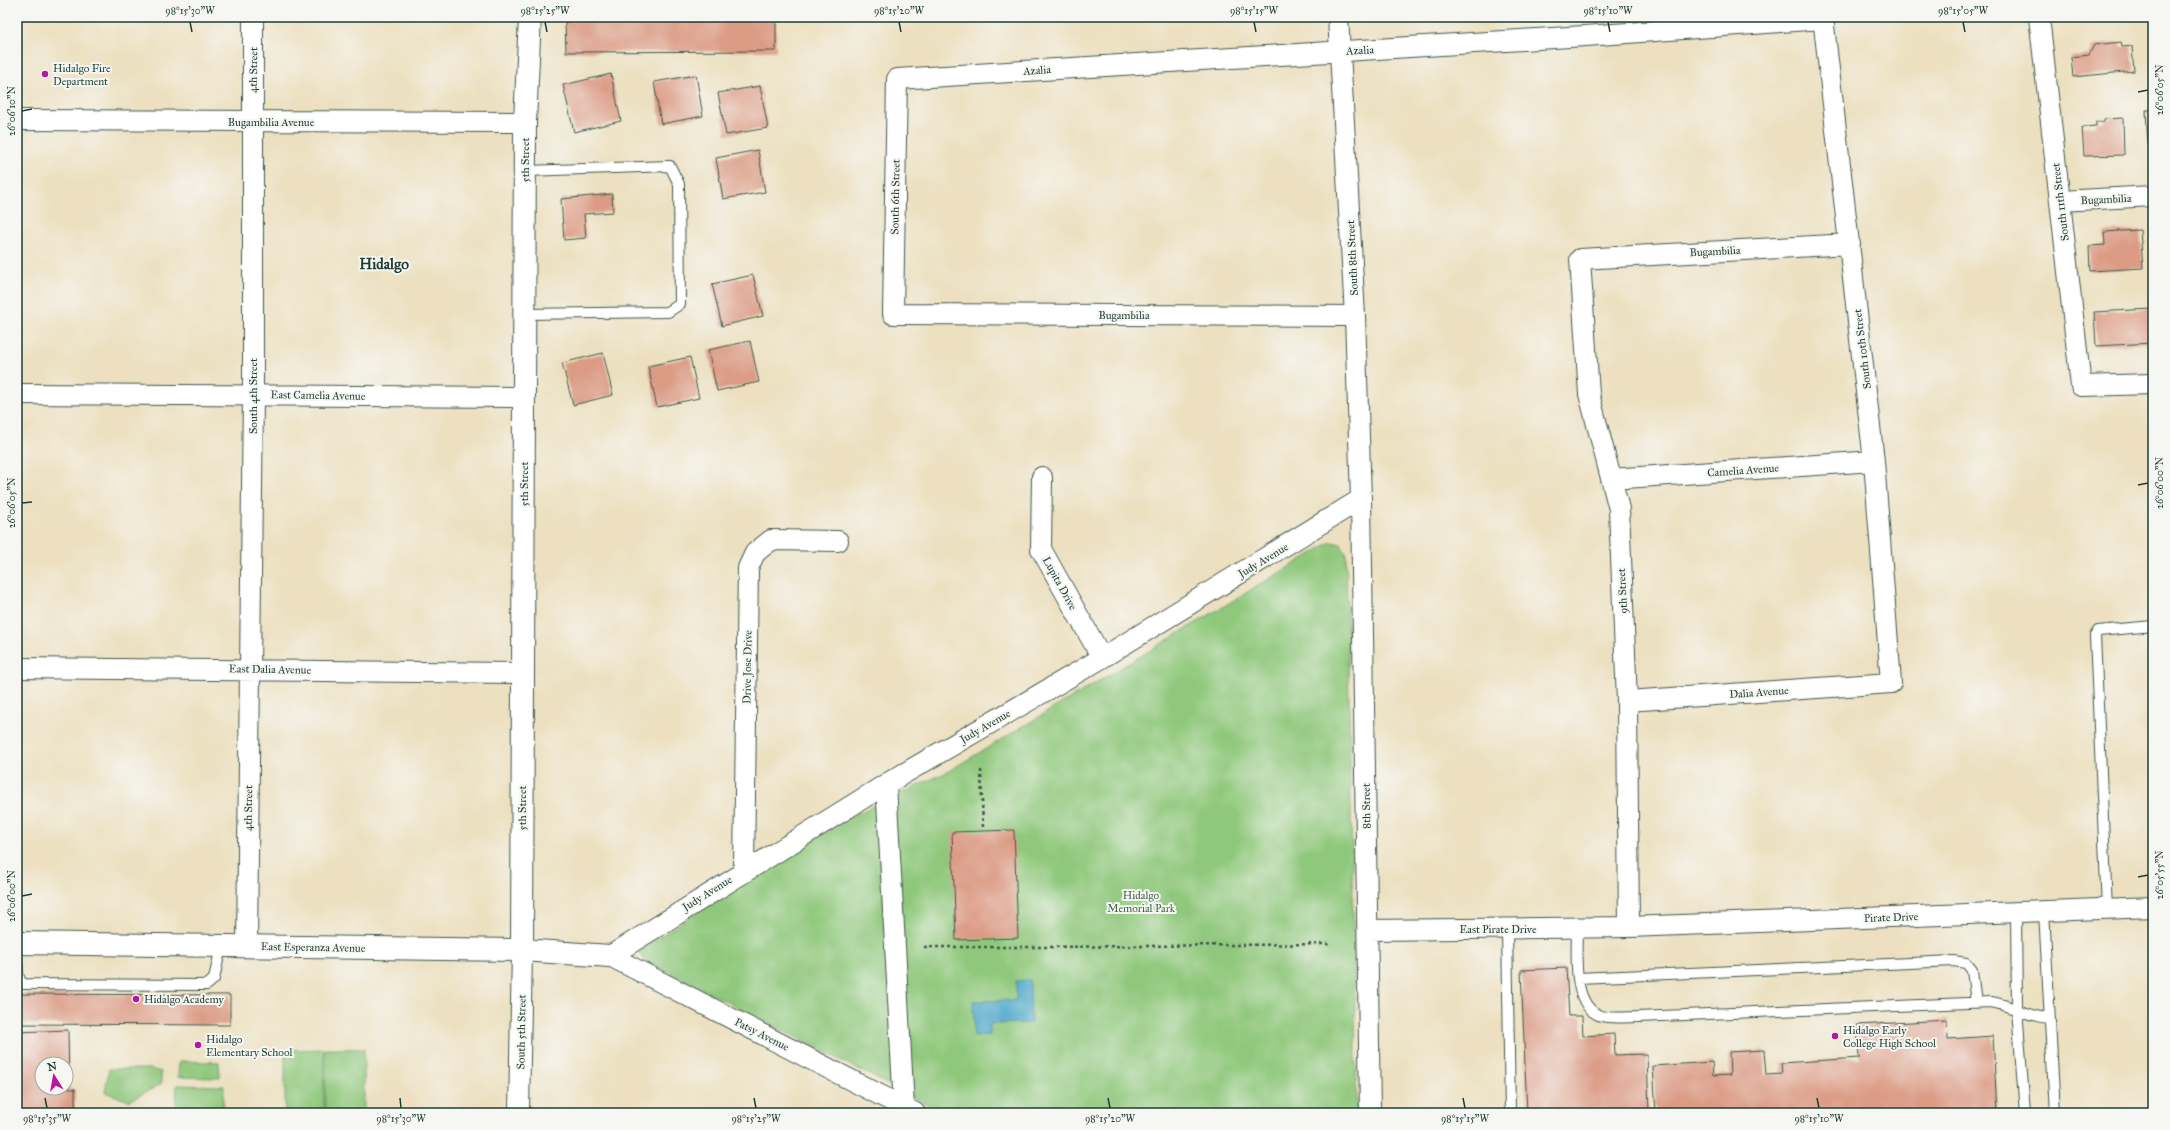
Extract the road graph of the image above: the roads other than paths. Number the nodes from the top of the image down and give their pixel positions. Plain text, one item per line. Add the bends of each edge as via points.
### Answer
1 (253, 17) edge
2 (530, 17) edge
3 (1338, 17) edge
4 (2038, 17) edge
5 (1823, 18) edge
6 (1340, 51) junction
7 (897, 79) joint
8 (17, 120) edge
9 (252, 122) junction
10 (525, 122) junction
11 (526, 171) junction
12 (2153, 196) edge
13 (2060, 201) junction
14 (1850, 244) junction
15 (1580, 259) joint
16 (525, 314) junction
17 (893, 314) joint
18 (1355, 316) junction
19 (2153, 384) edge
20 (17, 394) edge
21 (253, 394) junction
22 (524, 397) junction
23 (1874, 461) junction
24 (1042, 477) dead end
25 (1612, 479) junction
26 (1362, 499) junction
27 (838, 541) dead end
28 (2153, 626) edge
29 (1102, 658) junction
30 (17, 668) edge
31 (250, 669) junction
32 (523, 673) junction
33 (1891, 683) joint
34 (1627, 701) junction
35 (886, 784) junction
36 (744, 870) junction
37 (2153, 907) edge
38 (2107, 909) junction
39 (2044, 912) junction
40 (2016, 913) junction
41 (1629, 927) junction
42 (1577, 928) junction
43 (1507, 929) junction
44 (1368, 930) junction
45 (17, 943) edge
46 (221, 946) junction
47 (247, 946) junction
48 (522, 950) junction
49 (610, 956) junction
50 (17, 961) edge
51 (1578, 978) junction
52 (1976, 1003) junction
53 (2017, 1009) junction
54 (2049, 1018) junction
55 (910, 1110) edge
56 (520, 1113) edge
57 (1370, 1113) edge
58 (1510, 1113) edge
59 (2025, 1113) edge
60 (2055, 1113) edge

1 - 9 street, 4th Street
2 - 10 street, 5th Street
3 - 6 street, South 8th Street
4 - 13 street, South 11th Street
5 - 6 street, Azalia
5 - 14 street, South 10th Street
6 - 7 street, Azalia
6 - 18 street, South 8th Street
7 - 17 street, South 6th Street
8 - 9 street, Bugambilia Avenue
9 - 10 street, Bugambilia Avenue
9 - 21 street, South 4th Street
10 - 11 street, 5th Street
11 - 16 street, 5th Street
11 - 16 lane via 670,166 679,184 680,304 668,312
12 - 13 street, Bugambilia
13 - 19 street, South 11th Street via 2081,386
14 - 15 street, Bugambilia
14 - 23 street, South 10th Street
15 - 25 street, 9th Street via 1589,394
16 - 22 street, 5th Street
17 - 18 street, Bugambilia
18 - 26 street, South 8th Street
20 - 21 street, East Camelia Avenue
21 - 22 street, East Camelia Avenue
21 - 31 street, South 4th Street
22 - 32 street, 5th Street
23 - 25 street, Camelia Avenue
23 - 33 street, South 10th Street
24 - 29 street, Lupita Drive via 1041,549
25 - 34 street, 9th Street via 1618,509
26 - 29 street, Judy Avenue
26 - 44 street, 8th Street
27 - 36 street, Drive Jose Drive via 771,540 755,553 748,568
28 - 38 lane via 2111,629 2098,632 2095,636
29 - 35 street, Judy Avenue
30 - 31 street, East Dalia Avenue
31 - 32 street, East Dalia Avenue
31 - 47 street, 4th Street
32 - 48 street, 5th Street
33 - 34 street, Dalia Avenue
34 - 41 street, 9th Street
35 - 36 street, Judy Avenue
35 - 55 street
36 - 49 street, Judy Avenue
37 - 38 street, Pirate Drive
38 - 39 street, Pirate Drive
39 - 40 street, Pirate Drive
39 - 54 lane
40 - 41 street, Pirate Drive
40 - 53 lane
41 - 42 street, East Pirate Drive
42 - 43 street, East Pirate Drive
42 - 51 lane
43 - 44 street, East Pirate Drive
43 - 58 lane
44 - 57 street, 8th Street
45 - 46 street, East Esperanza Avenue
46 - 47 street, East Esperanza Avenue
46 - 50 lane via 214,979 207,985 24,984 20,982
47 - 48 street, East Esperanza Avenue
48 - 49 street, East Esperanza Avenue
48 - 56 street, South 5th Street
49 - 55 street, Patsy Avenue
51 - 52 lane via 1580,994 1587,1006 1600,1016 1615,1017
51 - 52 lane via 1954,961 1966,963 1972,970
52 - 53 lane via 2003,1004
53 - 54 lane via 2040,1018
53 - 59 lane
54 - 60 lane

